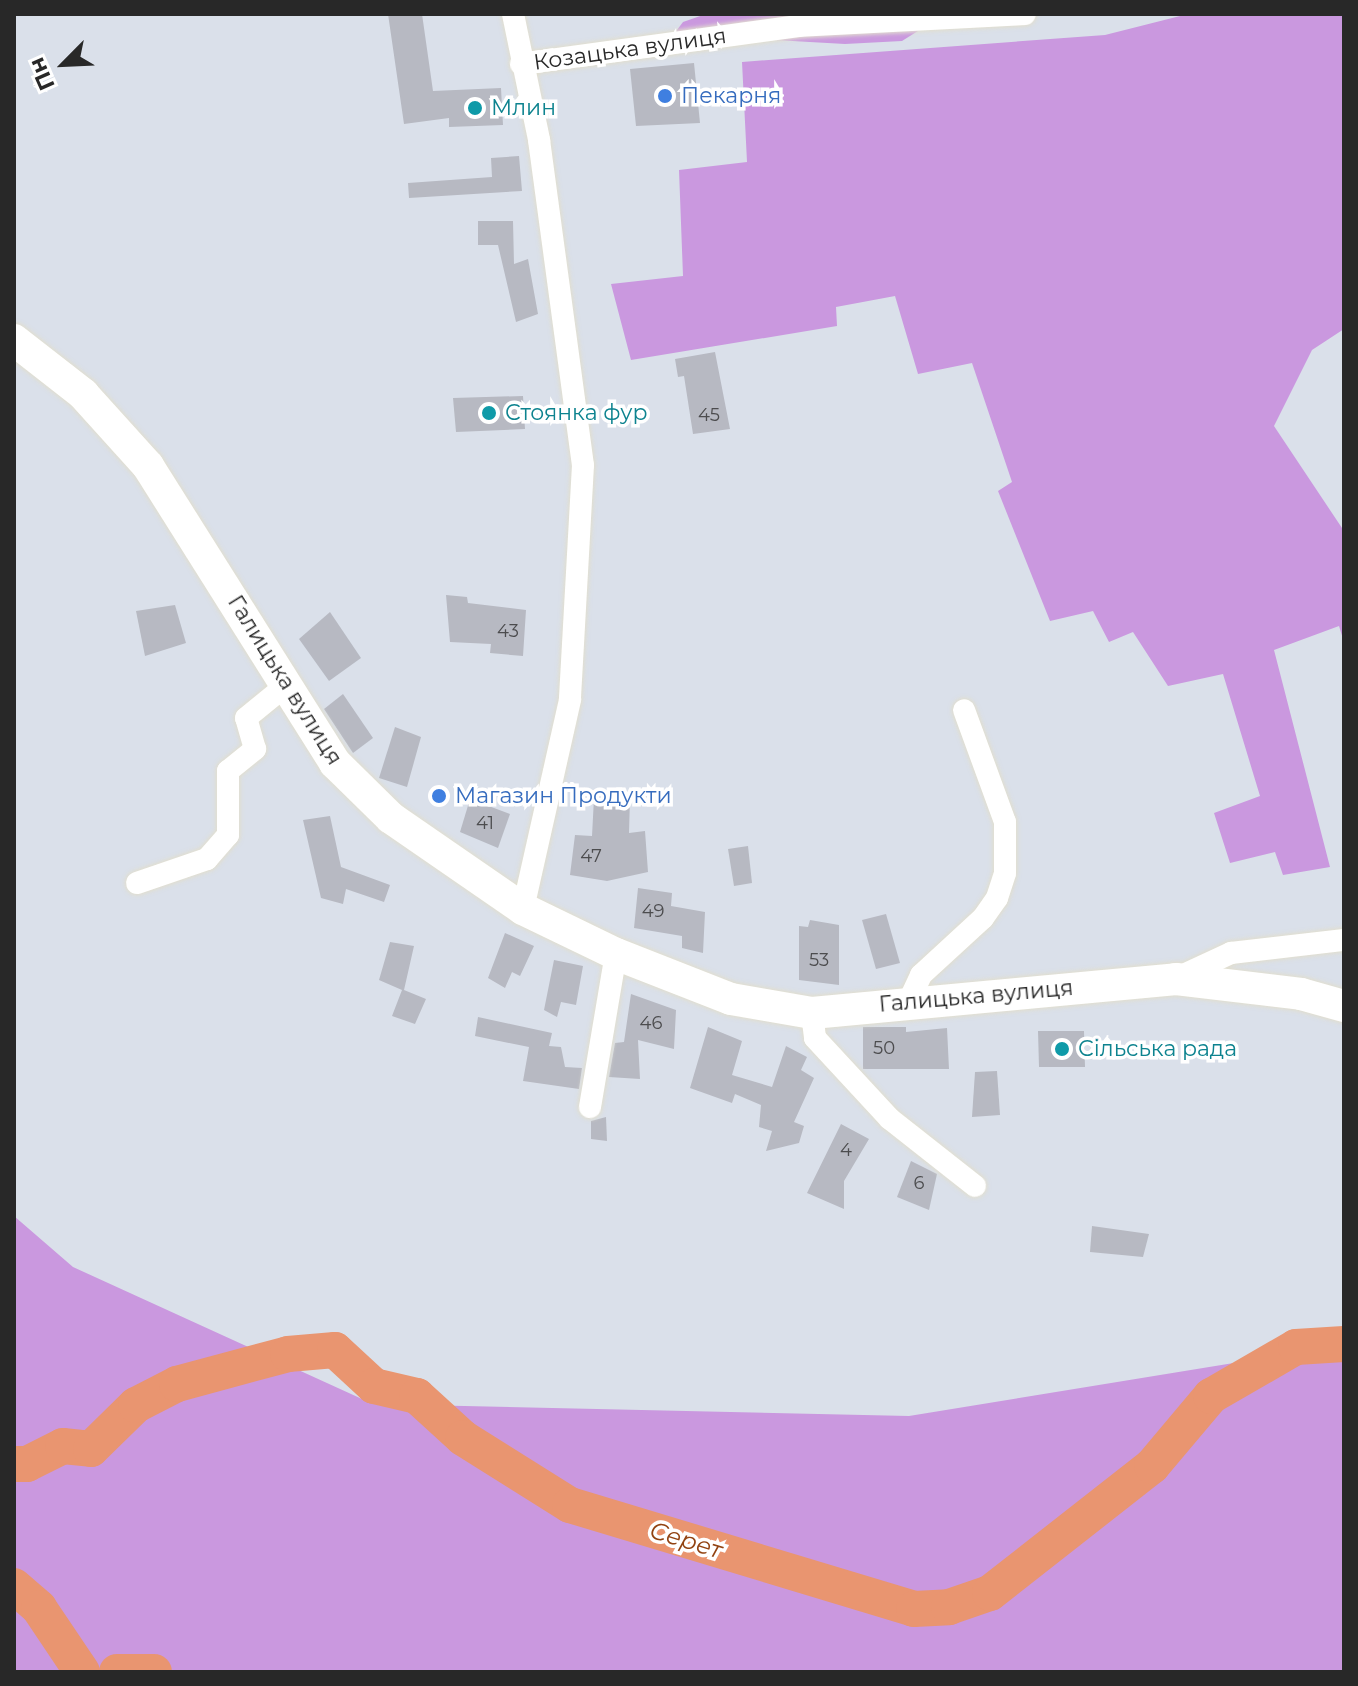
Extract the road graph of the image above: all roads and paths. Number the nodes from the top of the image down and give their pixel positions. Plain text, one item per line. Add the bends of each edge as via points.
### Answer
1 (513, 14) edge
2 (1025, 14) edge
3 (521, 64) junction
4 (14, 340) edge
5 (284, 687) junction
6 (964, 710) dead end
7 (137, 883) dead end
8 (523, 909) junction
9 (1344, 940) edge
10 (616, 954) junction
11 (1176, 979) junction
12 (909, 1001) junction
13 (1344, 1006) edge
14 (812, 1013) junction
15 (590, 1107) dead end
16 (975, 1186) dead end

1 - 3 street
2 - 3 street, Козацька вулиця via 798,26
3 - 8 street via 539,140 583,465 570,700
4 - 5 main road, Галицька вулиця via 83,394 148,466
5 - 7 street via 246,718 255,749 228,771 228,835 207,859
5 - 8 main road, Галицька вулиця via 335,763 391,818
6 - 12 street via 1005,822 1005,873 983,918 921,975
8 - 10 main road, Галицька вулиця
9 - 11 street via 1231,953
10 - 14 main road, Галицька вулиця via 731,999
10 - 15 street
11 - 12 main road, Галицька вулиця
11 - 13 main road, Галицька вулиця via 1301,994
12 - 14 main road, Галицька вулиця
14 - 16 street via 815,1038 890,1119

